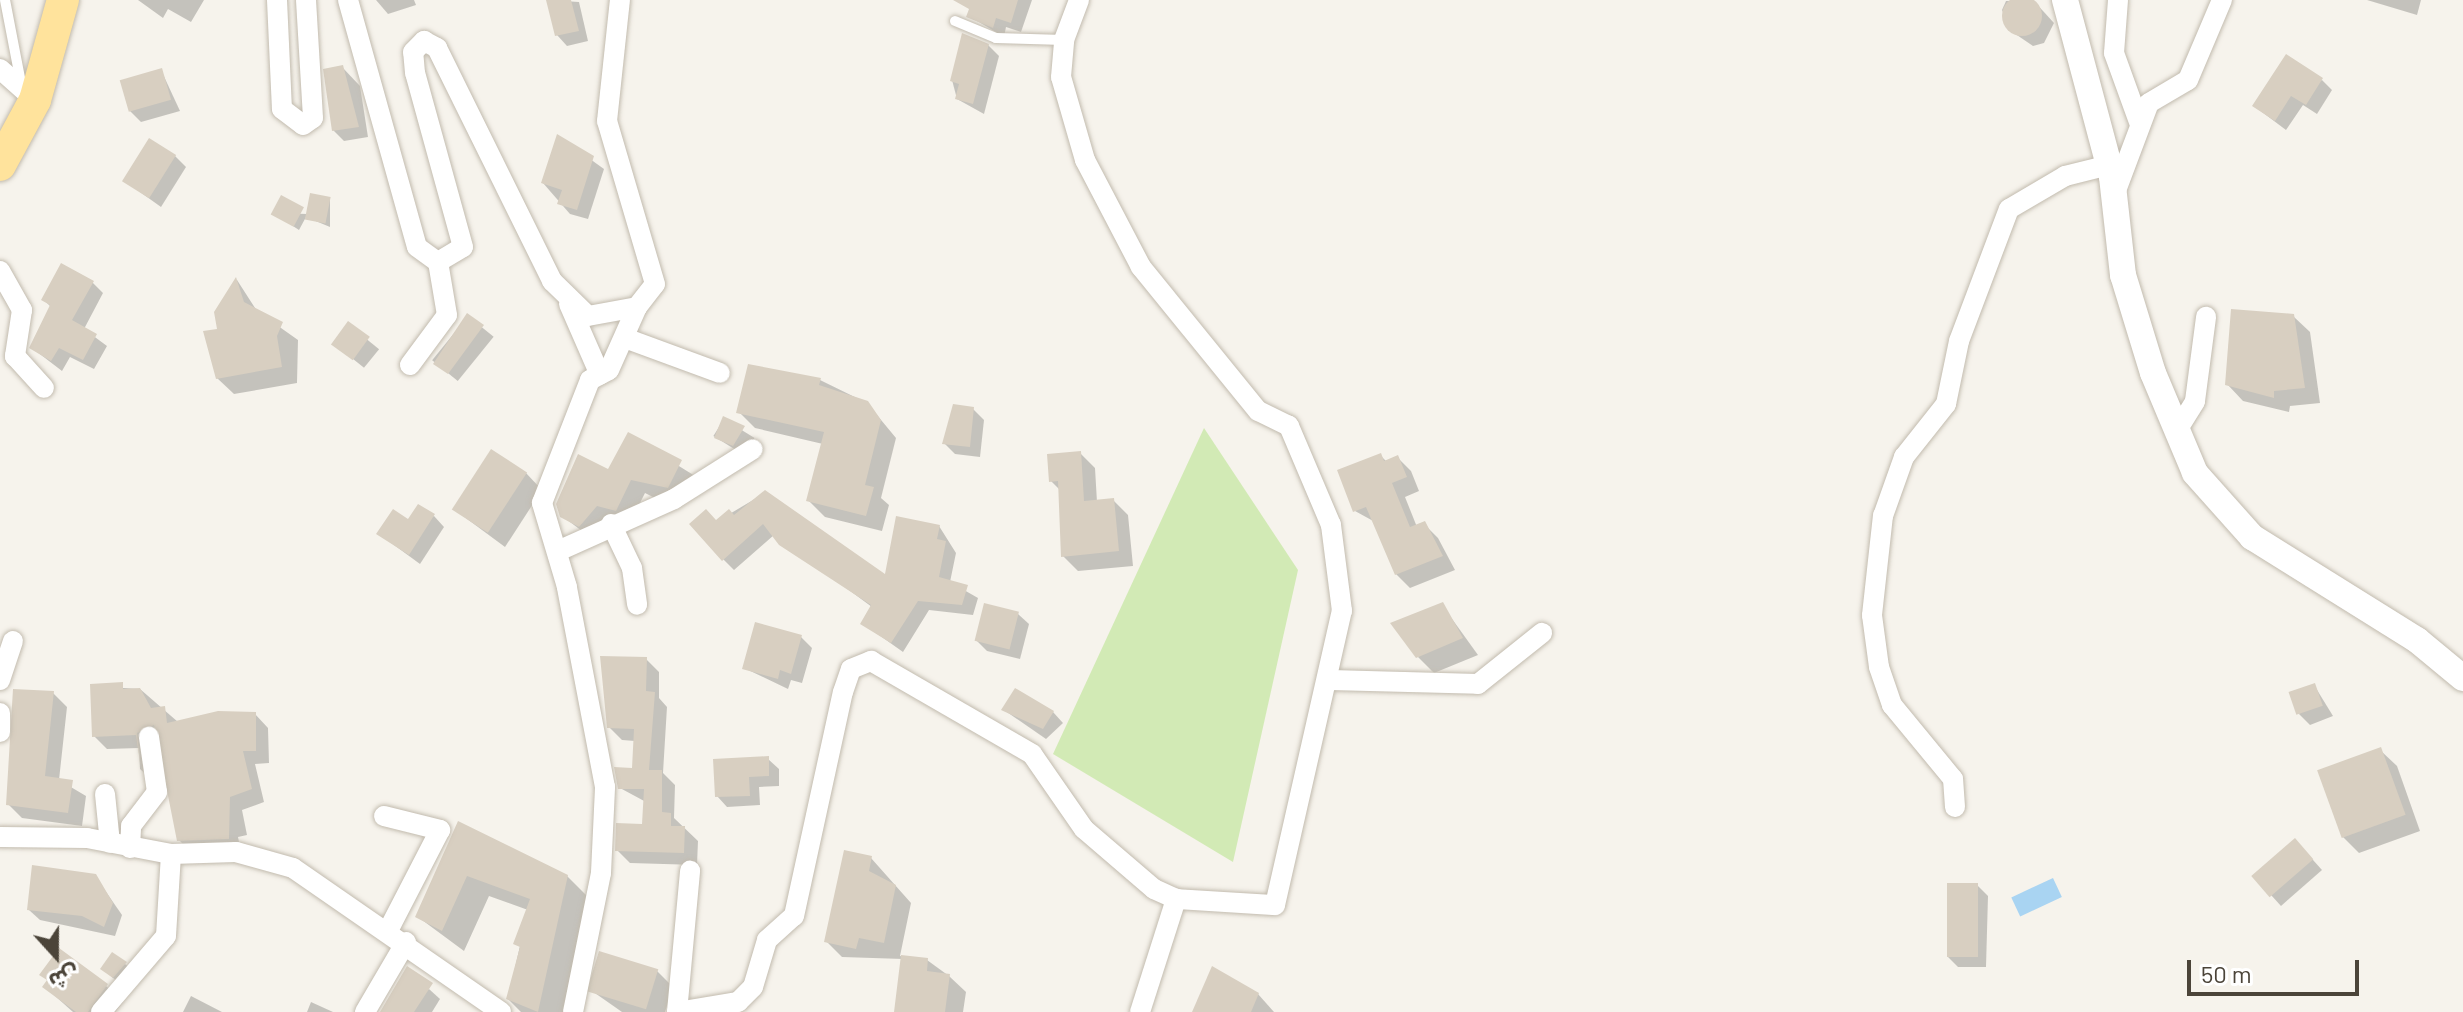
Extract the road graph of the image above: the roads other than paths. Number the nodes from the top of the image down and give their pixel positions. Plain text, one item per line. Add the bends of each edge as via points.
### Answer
1 (5, 0) edge
2 (63, 0) edge
3 (277, 0) edge
4 (306, 0) edge
5 (348, 0) edge
6 (620, 0) edge
7 (1079, 0) edge
8 (2065, 0) edge
9 (2118, 0) edge
10 (2222, 0) edge
11 (955, 21) dead end
12 (1064, 40) junction
13 (0, 69) edge
14 (29, 95) junction
15 (2139, 122) junction
16 (0, 165) edge
17 (2109, 165) junction
18 (2114, 196) junction
19 (438, 262) junction
20 (0, 271) edge
21 (569, 304) junction
22 (637, 307) junction
23 (2206, 317) dead end
24 (625, 338) junction
25 (410, 365) dead end
26 (720, 373) dead end
27 (600, 375) junction
28 (44, 388) dead end
29 (2176, 432) junction
30 (753, 449) dead end
31 (611, 524) junction
32 (558, 551) junction
33 (637, 605) dead end
34 (1542, 633) dead end
35 (13, 641) dead end
36 (2463, 678) edge
37 (0, 680) edge
38 (1330, 680) junction
39 (0, 713) edge
40 (0, 732) edge
41 (149, 737) dead end
42 (105, 794) dead end
43 (1955, 807) dead end
44 (384, 816) dead end
45 (0, 837) edge
46 (120, 846) junction
47 (171, 854) junction
48 (690, 871) dead end
49 (1176, 899) junction
50 (389, 929) junction
51 (406, 942) junction
52 (101, 1012) edge
53 (365, 1012) edge
54 (501, 1012) edge
55 (573, 1012) edge
56 (677, 1012) edge
57 (1140, 1012) edge

1 - 14 lane
2 - 14 main road
3 - 4 street via 282,109 303,125 313,118
5 - 19 street via 417,247
6 - 22 street via 607,121 655,284
7 - 12 street
8 - 17 street
9 - 15 street via 2114,53
10 - 15 street via 2198,66 2149,103
11 - 12 lane via 996,38
12 - 38 street via 1061,77 1085,160 1141,267 1258,411 1289,426 1331,525 1342,611
13 - 14 street
14 - 16 main road
15 - 18 street via 2133,157
17 - 18 street
17 - 43 street via 2065,176 2009,209 1963,326 1946,404 1904,457 1883,516 1872,615 1879,667 1892,705 1953,779
18 - 29 street via 2123,275
19 - 21 street via 463,247 415,73 413,52 424,41 437,48 507,197
19 - 25 street via 447,315
20 - 28 street via 22,310 15,356
21 - 22 street via 588,316
21 - 27 street
22 - 24 street
23 - 29 street via 2195,401
24 - 26 street
24 - 27 street
27 - 32 street via 590,380 542,503
29 - 36 street via 2207,493 2234,522
30 - 31 street via 674,499
31 - 32 street
31 - 33 street via 632,568
32 - 55 street via 605,787 601,873
34 - 38 street via 1478,684
35 - 37 street
38 - 49 street via 1275,905
39 - 40 street
41 - 46 street via 157,792
42 - 46 street
44 - 50 street via 440,830
45 - 46 street
46 - 47 street
47 - 50 street via 236,852 293,868
47 - 52 street via 166,936
48 - 56 street
49 - 56 street via 1101,848 1032,754 871,661 851,669 843,692 794,916 767,940 753,987 738,1002
49 - 57 street
50 - 51 street
51 - 53 street
51 - 54 street

